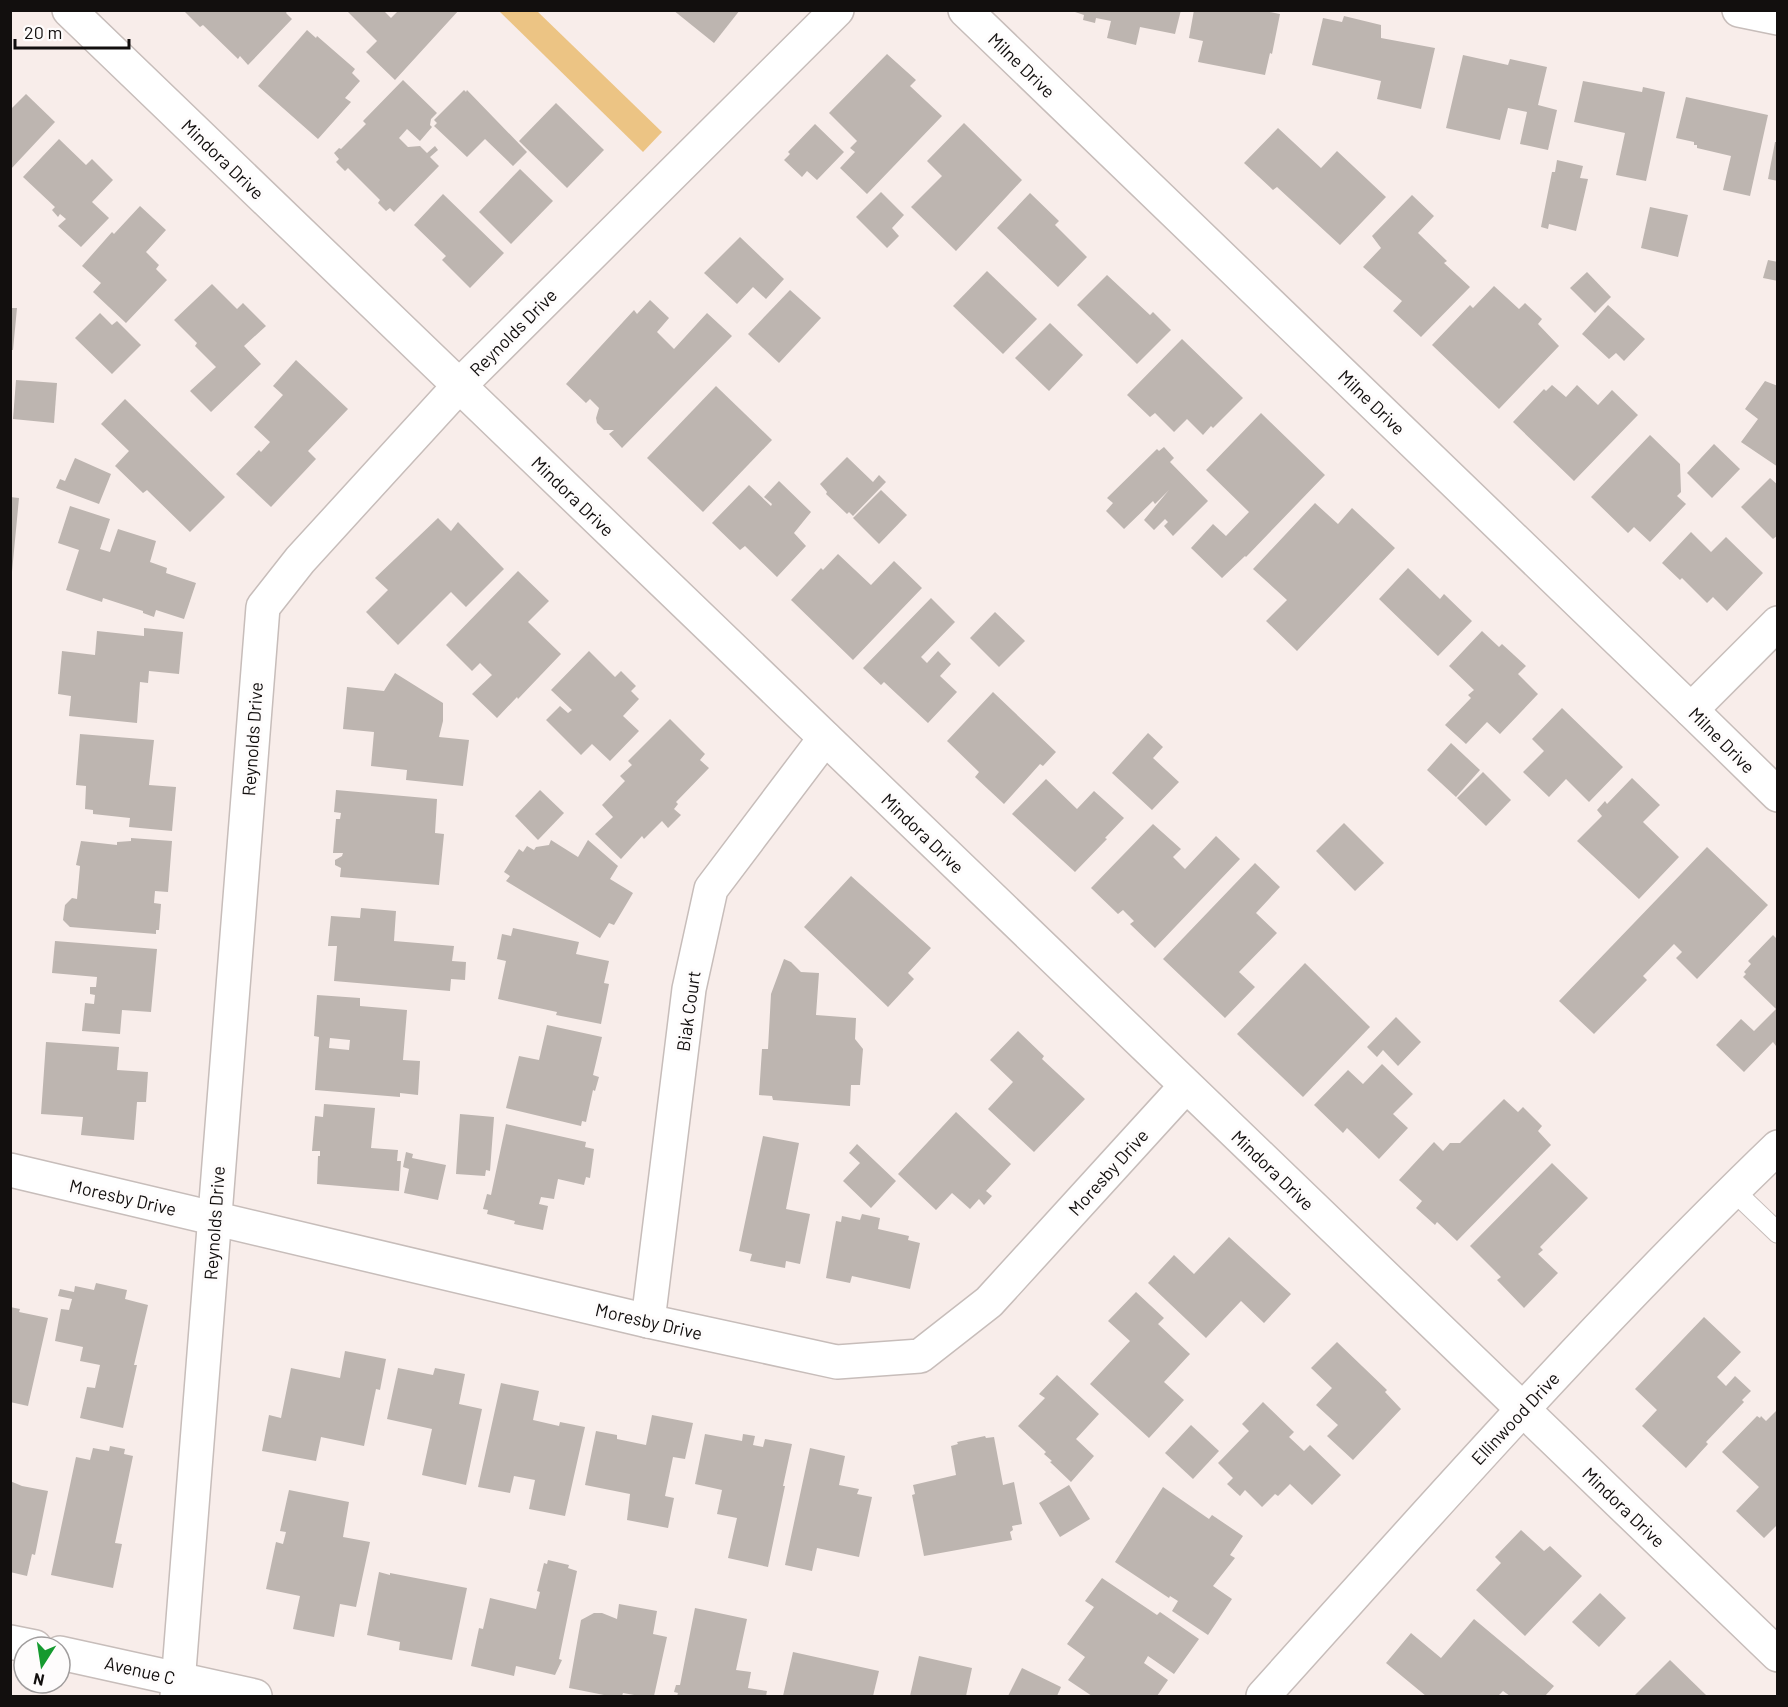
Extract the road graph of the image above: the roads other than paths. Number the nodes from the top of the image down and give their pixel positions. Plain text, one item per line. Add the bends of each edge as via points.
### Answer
1 (69, 10) edge
2 (837, 10) edge
3 (965, 10) edge
4 (1739, 10) edge
5 (1778, 18) edge
6 (459, 386) junction
7 (1778, 623) edge
8 (1691, 710) junction
9 (825, 738) junction
10 (1778, 795) edge
11 (1186, 1086) junction
12 (1778, 1147) edge
13 (10, 1170) edge
14 (1733, 1190) junction
15 (214, 1218) junction
16 (1778, 1233) edge
17 (648, 1322) junction
18 (1522, 1409) junction
19 (1778, 1655) edge
20 (72, 1657) edge
21 (178, 1688) edge
22 (255, 1696) edge
23 (1263, 1696) edge

1 - 6 street, Mindora Drive
2 - 6 street, Reynolds Drive
3 - 8 street, Milne Drive
4 - 5 street
6 - 9 street, Mindora Drive
6 - 15 street, Reynolds Drive via 300,560 263,607
7 - 8 street
8 - 10 street, Milne Drive
9 - 11 street, Mindora Drive
9 - 17 street, Biak Court via 711,889 690,989
11 - 17 street, Moresby Drive via 989,1302 920,1356 837,1362
11 - 18 street, Mindora Drive
12 - 14 street, Ellinwood Drive
13 - 15 street, Moresby Drive
14 - 16 lane
14 - 18 street, Ellinwood Drive
15 - 17 street, Moresby Drive
15 - 21 street, Reynolds Drive
18 - 19 street, Mindora Drive
18 - 23 street, Ellinwood Drive
20 - 21 street, Avenue C
21 - 22 street, Avenue C

